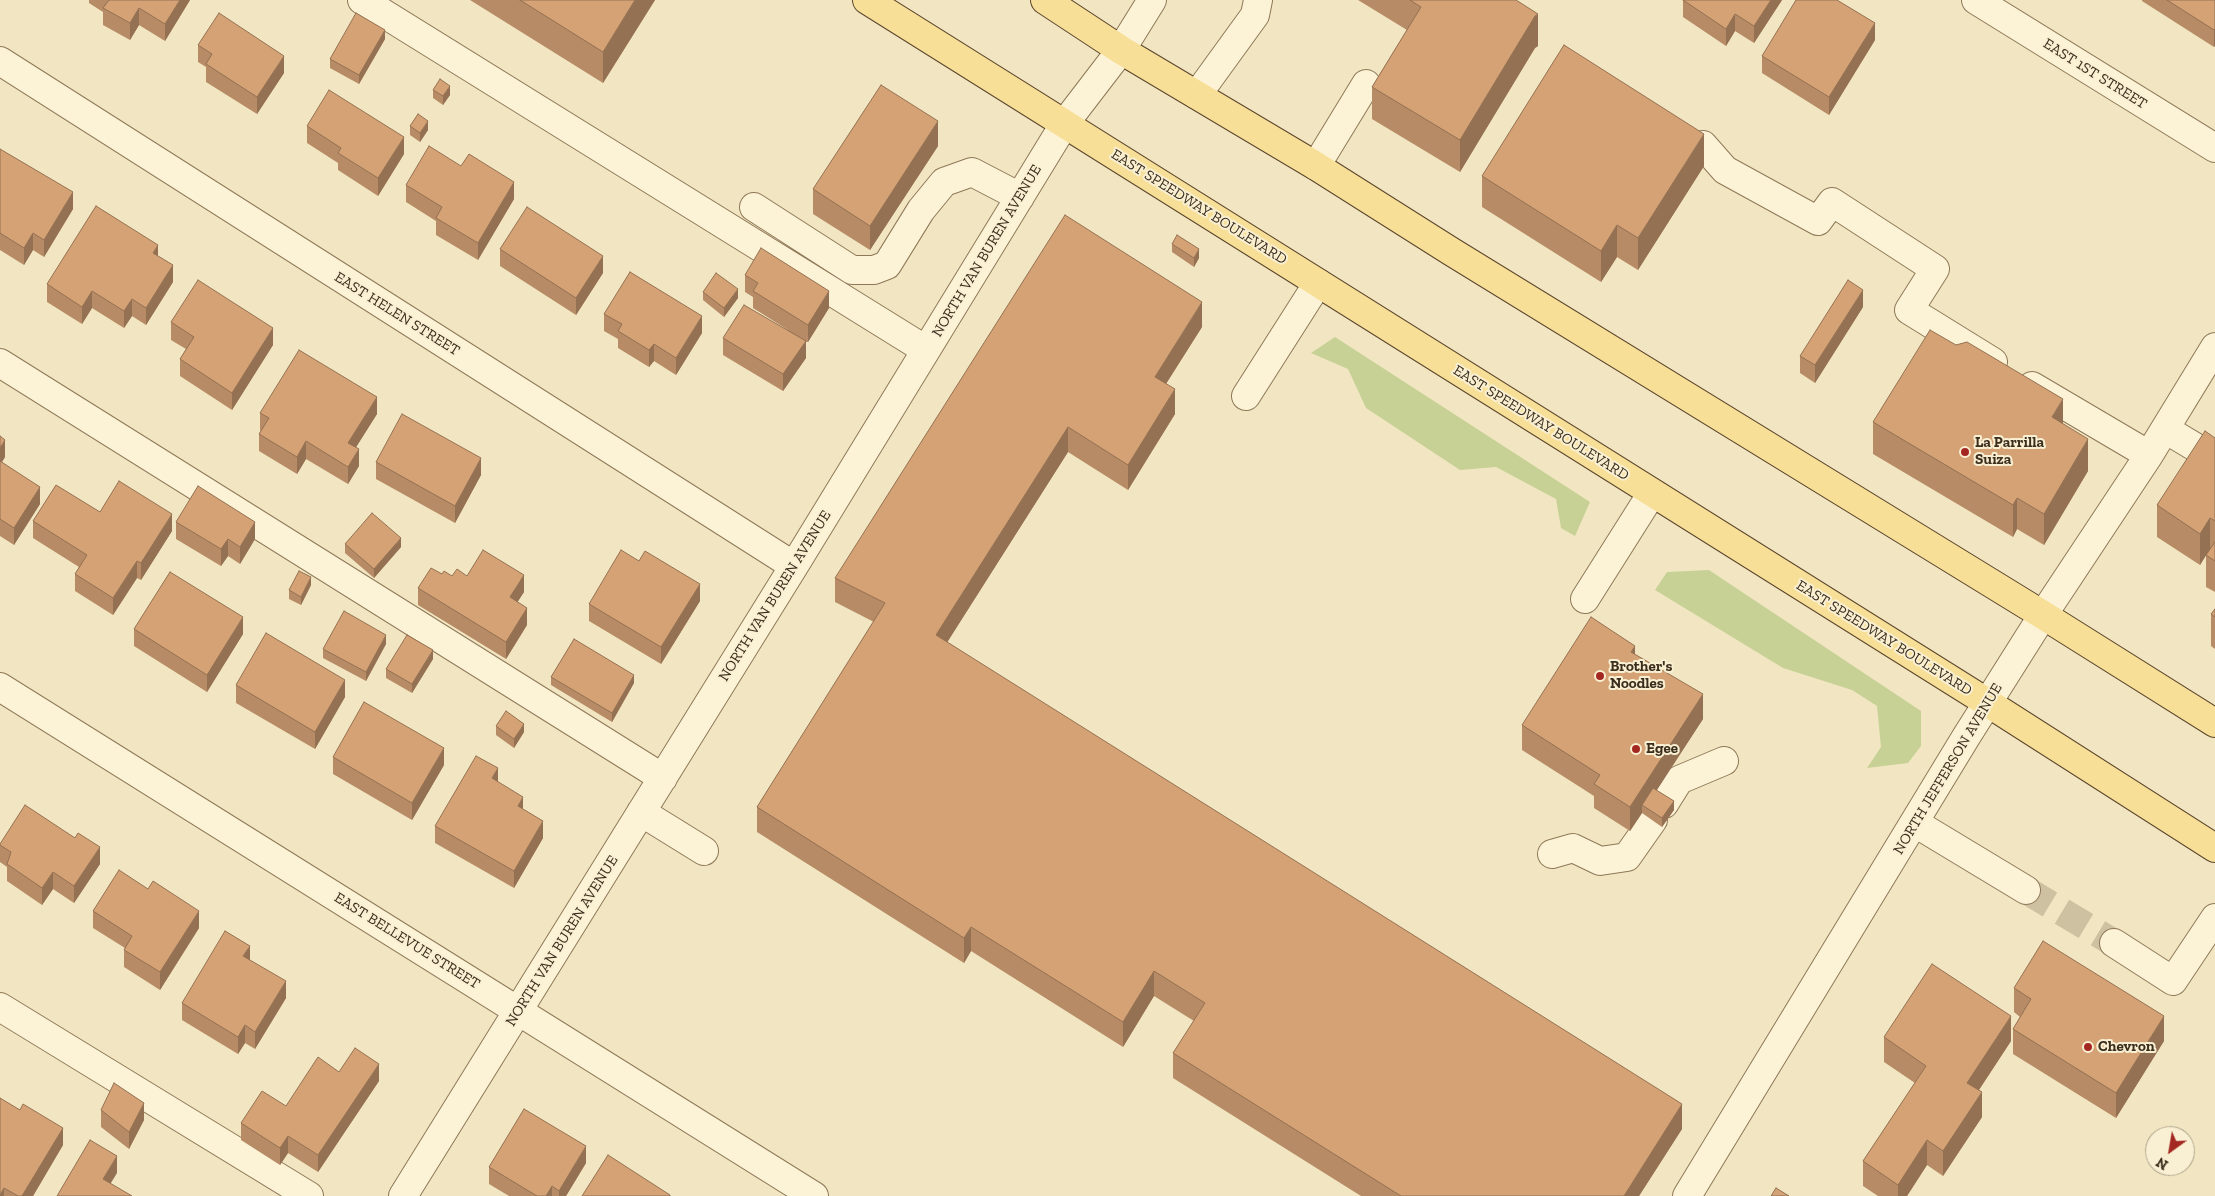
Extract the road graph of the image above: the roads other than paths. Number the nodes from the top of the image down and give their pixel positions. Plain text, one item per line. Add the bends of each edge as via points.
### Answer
1 (362, 0) edge
2 (867, 0) edge
3 (1045, 0) edge
4 (1152, 0) edge
5 (1258, 0) edge
6 (1976, 0) edge
7 (1120, 50) junction
8 (0, 61) edge
9 (1366, 84) dead end
10 (1197, 95) junction
11 (1065, 123) junction
12 (1703, 145) dead end
13 (2215, 148) edge
14 (1316, 166) junction
15 (1020, 197) junction
16 (754, 207) dead end
17 (1318, 282) junction
18 (2215, 347) edge
19 (926, 350) junction
20 (0, 363) edge
21 (1246, 396) dead end
22 (2165, 429) junction
23 (2149, 455) junction
24 (2215, 459) edge
25 (1652, 493) junction
26 (794, 566) junction
27 (1585, 599) dead end
28 (2043, 614) junction
29 (0, 687) edge
30 (1988, 703) junction
31 (2215, 723) edge
32 (1724, 761) dead end
33 (663, 778) junction
34 (641, 812) junction
35 (1915, 823) junction
36 (2215, 848) edge
37 (704, 851) dead end
38 (1552, 854) dead end
39 (2026, 890) tunnel mouth
40 (2215, 918) edge
41 (2114, 944) tunnel mouth
42 (0, 1007) edge
43 (519, 1010) junction
44 (309, 1196) edge
45 (403, 1196) edge
46 (814, 1196) edge
47 (1687, 1196) edge

1 - 19 street
2 - 11 main road, EAST SPEEDWAY BOULEVARD
3 - 7 main road
4 - 7 street, NORTH VAN BUREN AVENUE
5 - 10 street via 1255,15
6 - 13 street, EAST 1ST STREET
7 - 10 main road
7 - 11 street, NORTH VAN BUREN AVENUE
8 - 26 street, EAST HELEN STREET
9 - 14 street
10 - 14 main road
11 - 15 street, NORTH VAN BUREN AVENUE
11 - 17 main road, EAST SPEEDWAY BOULEVARD
12 - 23 street via 1725,170 1818,221 1832,202 1935,269 1909,310
14 - 28 main road
15 - 16 street via 972,172 944,182 921,210 887,265 874,270 852,270
15 - 19 street, NORTH VAN BUREN AVENUE
17 - 21 street
17 - 25 main road, EAST SPEEDWAY BOULEVARD
18 - 22 street, NORTH JEFFERSON AVENUE
19 - 26 street, NORTH VAN BUREN AVENUE
20 - 33 street
22 - 23 street, NORTH JEFFERSON AVENUE
22 - 24 street
23 - 28 street, NORTH JEFFERSON AVENUE
25 - 27 street
25 - 30 main road, EAST SPEEDWAY BOULEVARD
26 - 33 street, NORTH VAN BUREN AVENUE
28 - 30 street, NORTH JEFFERSON AVENUE
28 - 31 main road
29 - 43 street, EAST BELLEVUE STREET
30 - 35 street, NORTH JEFFERSON AVENUE
30 - 36 main road, EAST SPEEDWAY BOULEVARD
32 - 38 street via 1679,780 1627,857 1600,861 1573,848
33 - 34 street, NORTH VAN BUREN AVENUE
34 - 37 street
34 - 43 street, NORTH VAN BUREN AVENUE
35 - 39 street
35 - 47 street, NORTH JEFFERSON AVENUE
40 - 41 street via 2173,980
42 - 44 street
43 - 45 street, NORTH VAN BUREN AVENUE
43 - 46 street, EAST BELLEVUE STREET

